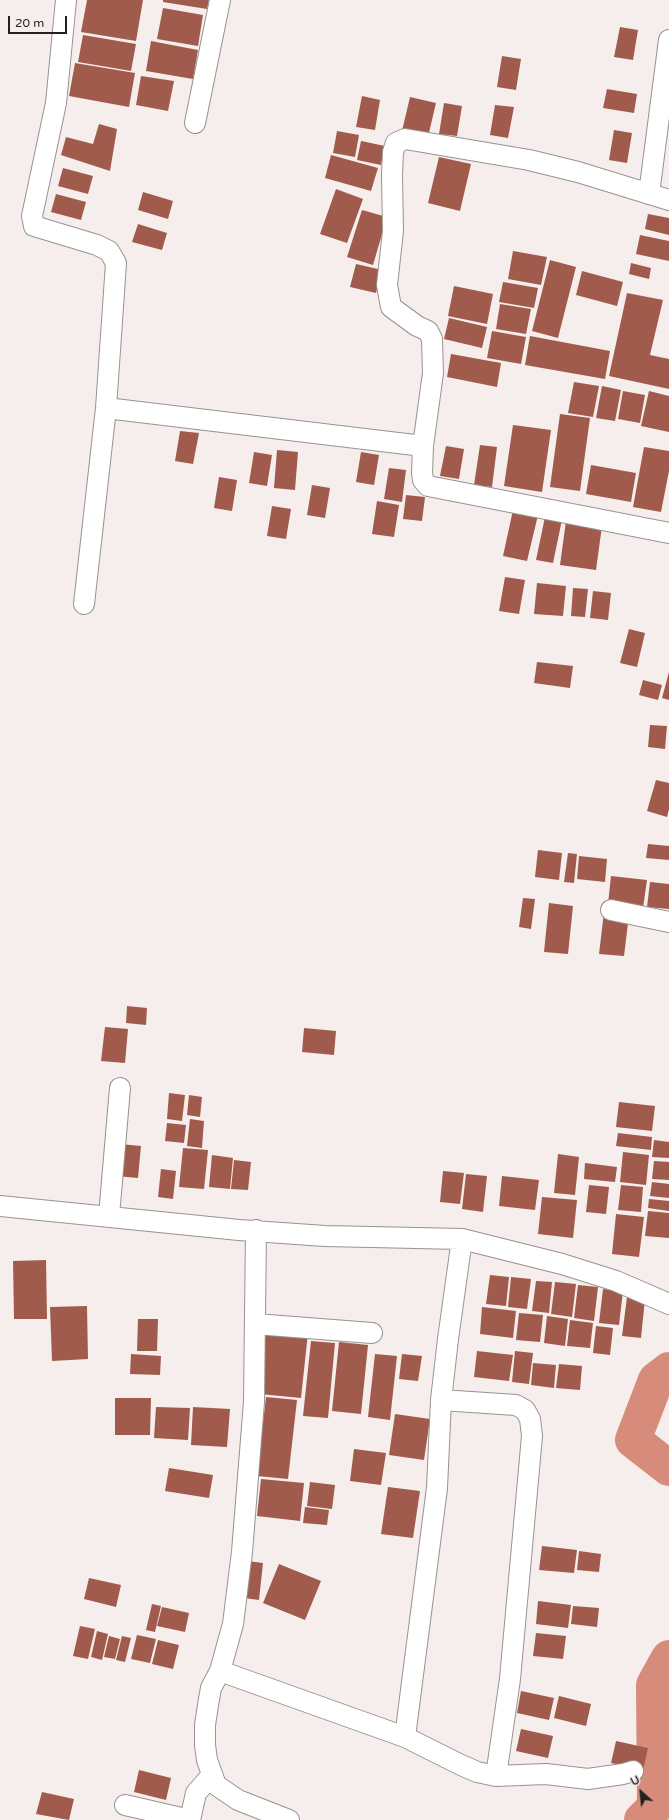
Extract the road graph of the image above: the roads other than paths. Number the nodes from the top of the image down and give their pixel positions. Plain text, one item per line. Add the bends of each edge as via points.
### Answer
1 (66, 0) edge
2 (220, 0) edge
3 (669, 40) edge
4 (195, 123) dead end
5 (649, 194) junction
6 (669, 200) edge
7 (106, 408) junction
8 (423, 446) junction
9 (669, 533) edge
10 (84, 604) dead end
11 (611, 910) dead end
12 (669, 922) edge
13 (120, 1088) dead end
14 (0, 1206) edge
15 (109, 1216) junction
16 (256, 1230) junction
17 (462, 1239) junction
18 (669, 1304) edge
19 (255, 1324) junction
20 (372, 1334) dead end
21 (442, 1400) junction
22 (220, 1671) junction
23 (404, 1737) junction
24 (633, 1771) dead end
25 (212, 1775) junction
26 (496, 1776) junction
27 (125, 1805) dead end
28 (190, 1820) edge
29 (289, 1820) edge

1 - 7 street via 56,103 32,216 34,226 97,245 108,251 116,263
2 - 4 street
3 - 5 street
5 - 6 street
5 - 8 street via 529,160 405,139 396,143 392,175 393,231 387,286 391,307 428,331 432,339 433,373
7 - 8 street
7 - 10 street
8 - 9 street via 422,473 423,480 428,486
11 - 12 street
13 - 15 street
14 - 15 street
15 - 16 street
16 - 17 street via 325,1236
16 - 19 street
17 - 18 street via 562,1264 616,1281
17 - 21 street
19 - 20 street
19 - 22 street via 254,1402 242,1552 233,1624
21 - 23 street via 437,1488
21 - 26 street via 516,1405 525,1410 530,1419 532,1436 510,1679
22 - 23 street
22 - 25 street via 211,1688 205,1725 207,1760
23 - 26 street via 477,1772
24 - 26 street via 588,1779 546,1774
25 - 28 street via 196,1793
25 - 29 street via 216,1785 238,1800
27 - 28 street

